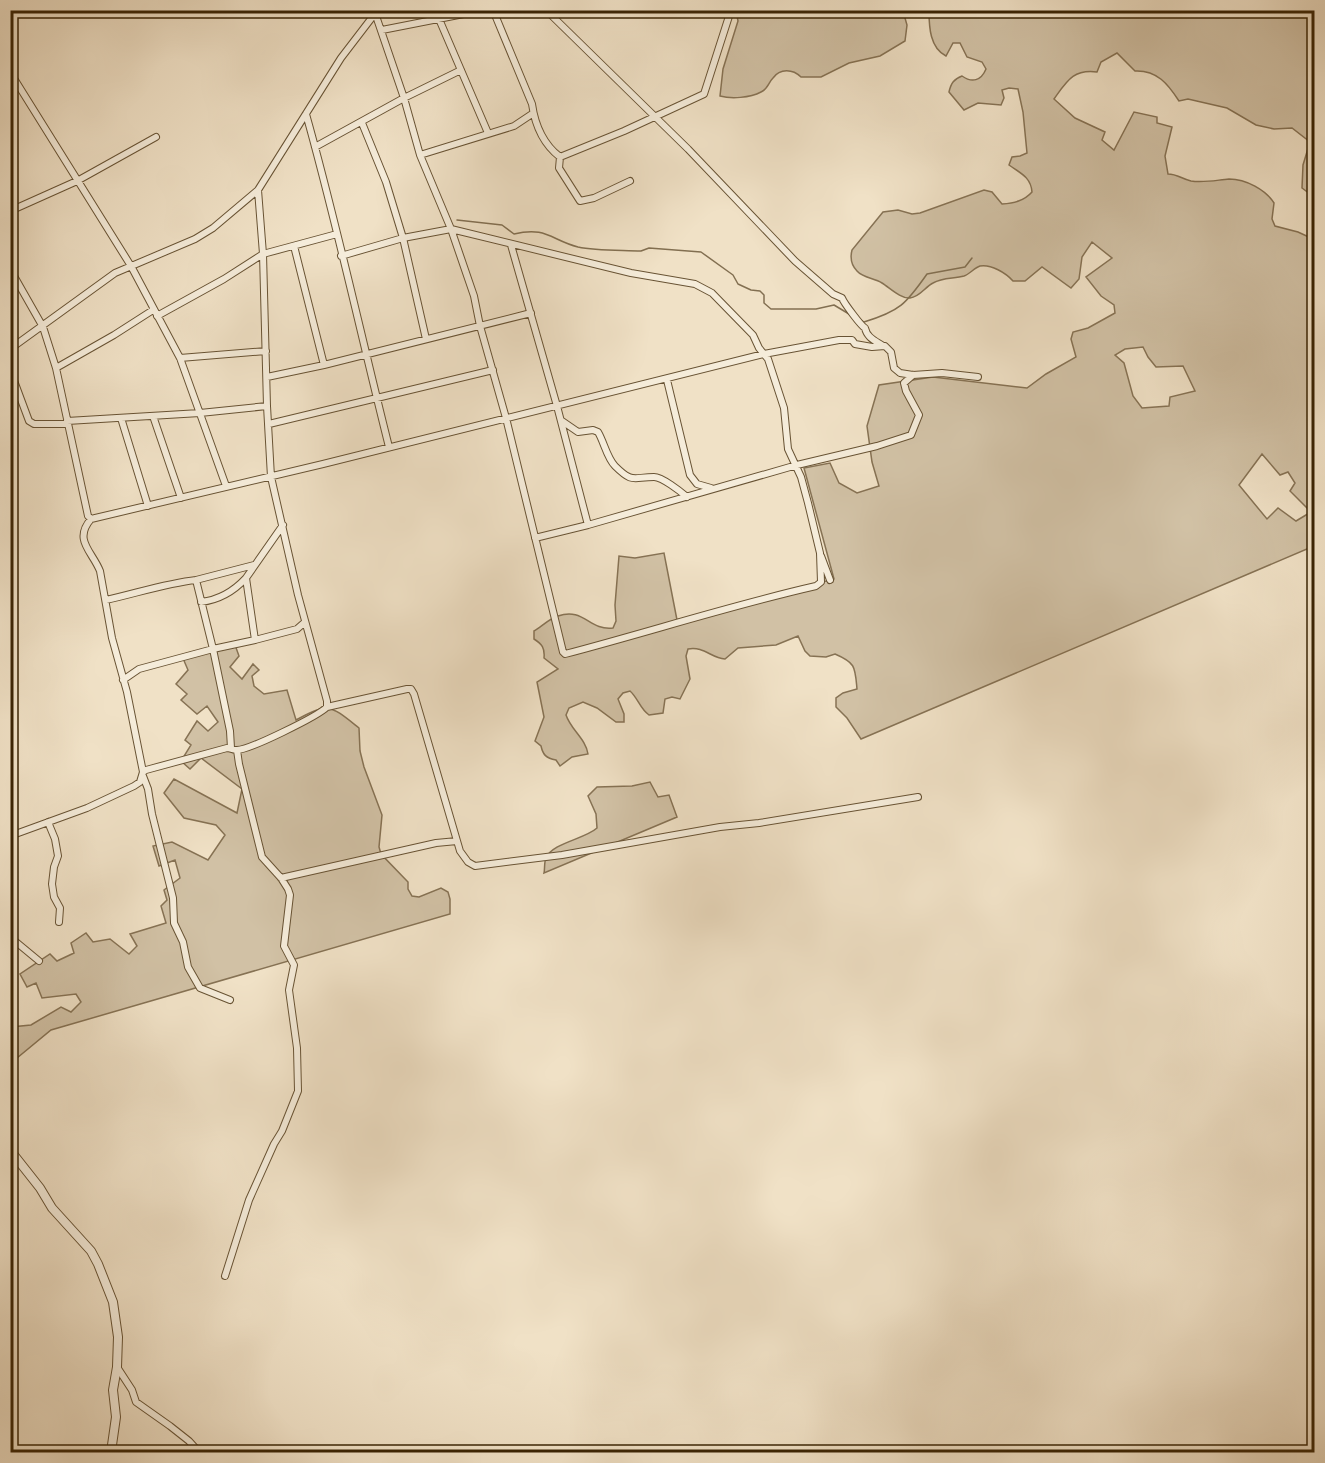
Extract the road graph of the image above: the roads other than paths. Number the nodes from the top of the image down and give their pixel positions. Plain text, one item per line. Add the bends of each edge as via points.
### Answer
1 (484, 10) edge
2 (493, 10) edge
3 (546, 10) edge
4 (731, 10) edge
5 (376, 12) edge
6 (439, 19) junction
7 (382, 30) junction
8 (461, 70) junction
9 (10, 72) edge
10 (404, 98) junction
11 (306, 114) junction
12 (532, 114) junction
13 (654, 116) junction
14 (362, 123) junction
15 (488, 133) junction
16 (156, 137) dead end
17 (315, 147) junction
18 (420, 154) junction
19 (560, 157) junction
20 (77, 181) junction
21 (630, 181) dead end
22 (258, 190) junction
23 (10, 211) edge
24 (451, 229) junction
25 (337, 234) junction
26 (403, 238) junction
27 (511, 245) junction
28 (294, 246) junction
29 (263, 254) junction
30 (341, 256) junction
31 (131, 266) junction
32 (10, 269) edge
33 (155, 313) junction
34 (531, 313) junction
35 (480, 326) junction
36 (43, 327) junction
37 (426, 339) junction
38 (885, 346) junction
39 (10, 349) edge
40 (266, 351) junction
41 (368, 354) junction
42 (764, 354) junction
43 (180, 358) junction
44 (324, 365) junction
45 (56, 368) junction
46 (10, 370) edge
47 (493, 370) junction
48 (913, 375) junction
49 (267, 377) junction
50 (978, 377) dead end
51 (667, 380) junction
52 (376, 398) junction
53 (267, 406) junction
54 (557, 406) junction
55 (200, 413) junction
56 (153, 416) junction
57 (121, 418) junction
58 (506, 418) junction
59 (561, 421) junction
60 (68, 423) junction
61 (269, 423) junction
62 (389, 447) junction
63 (797, 465) junction
64 (271, 477) junction
65 (226, 486) junction
66 (717, 488) junction
67 (687, 497) junction
68 (181, 498) junction
69 (148, 506) junction
70 (91, 519) junction
71 (283, 525) junction
72 (588, 525) junction
73 (535, 538) junction
74 (820, 553) junction
75 (254, 565) junction
76 (246, 578) junction
77 (196, 580) junction
78 (830, 580) dead end
79 (106, 600) junction
80 (201, 602) junction
81 (305, 622) junction
82 (255, 640) junction
83 (213, 649) junction
84 (123, 680) junction
85 (327, 707) junction
86 (234, 749) junction
87 (142, 773) junction
88 (918, 796) dead end
89 (48, 822) junction
90 (10, 836) edge
91 (457, 841) junction
92 (281, 878) junction
93 (59, 922) dead end
94 (10, 937) edge
95 (39, 961) dead end
96 (230, 1000) dead end
97 (10, 1150) edge
98 (225, 1276) dead end
99 (117, 1367) junction
100 (111, 1452) edge
101 (199, 1452) edge

1 - 6 street
2 - 12 street
3 - 13 street
4 - 13 street via 704,94
5 - 7 street
5 - 11 street
6 - 7 street
6 - 8 street
7 - 10 street
8 - 10 street
8 - 15 street
9 - 20 street
10 - 14 street
10 - 18 street
11 - 17 street
11 - 22 street
12 - 15 street via 514,126
12 - 19 street via 546,144
13 - 19 street
13 - 38 street via 795,261 842,298 872,340
14 - 17 street
14 - 26 street
15 - 18 street
16 - 20 street
17 - 25 street
18 - 24 street
19 - 21 street via 559,168 580,201
20 - 23 street
20 - 31 street
22 - 29 street
22 - 31 street via 195,239
24 - 26 street
24 - 27 street
24 - 35 street
25 - 28 street
25 - 30 street
26 - 30 street
26 - 37 street
27 - 34 street
27 - 42 street via 704,287 753,335
28 - 29 street
28 - 44 street
29 - 33 street via 224,279
29 - 40 street
30 - 41 street
31 - 33 street
31 - 36 street via 78,298
32 - 36 street
33 - 43 street
33 - 45 street
34 - 35 street
34 - 54 street
35 - 37 street
35 - 47 street
36 - 39 street
36 - 45 street
37 - 41 street
38 - 42 street via 872,348 852,340 839,340
38 - 48 street via 891,352 894,368
40 - 43 street
40 - 49 street
41 - 44 street
41 - 52 street
42 - 51 street
42 - 63 street via 784,408 788,449
43 - 55 street
44 - 49 street
45 - 60 street
46 - 60 street via 29,421
47 - 52 street
47 - 58 street
48 - 50 street
48 - 63 street via 904,383 919,415 911,435
49 - 53 street
51 - 54 street
51 - 66 street via 690,475 697,484
52 - 61 street
52 - 62 street
53 - 55 street
53 - 61 street
54 - 58 street
54 - 59 street
55 - 56 street
55 - 65 street
56 - 57 street
56 - 68 street
57 - 60 street
57 - 69 street
58 - 62 street
58 - 73 street
59 - 67 street via 578,432 598,432 613,464 631,479 657,477
59 - 72 street
60 - 70 street
61 - 64 street
62 - 64 street
63 - 66 street
63 - 74 street
64 - 65 street
64 - 71 street
65 - 68 street
66 - 67 street
67 - 72 street
68 - 69 street
69 - 70 street
70 - 79 street via 83,535 97,562
71 - 75 street
71 - 81 street
72 - 73 street
73 - 74 street via 565,654 816,586 821,582
74 - 78 street
75 - 76 street
75 - 77 street
76 - 80 street via 220,597
76 - 82 street
77 - 79 street
77 - 80 street
79 - 84 street
80 - 83 street
81 - 82 street via 297,629
81 - 85 street
82 - 83 street
83 - 84 street via 139,669
83 - 86 street
84 - 87 street
85 - 86 street via 290,728
85 - 91 street via 411,689
86 - 87 street via 178,760
86 - 92 street via 262,857
87 - 89 street via 140,782 134,786
87 - 96 street via 172,898 174,923 188,967 200,988
88 - 91 street via 483,866 468,862
89 - 90 street
89 - 93 street via 58,856 52,884 60,909
91 - 92 street
92 - 98 street via 290,895 284,946 294,965 289,990 298,1091 249,1200
94 - 95 street
97 - 99 street via 52,1208 96,1258 113,1302
99 - 100 street
99 - 101 street via 136,1402

